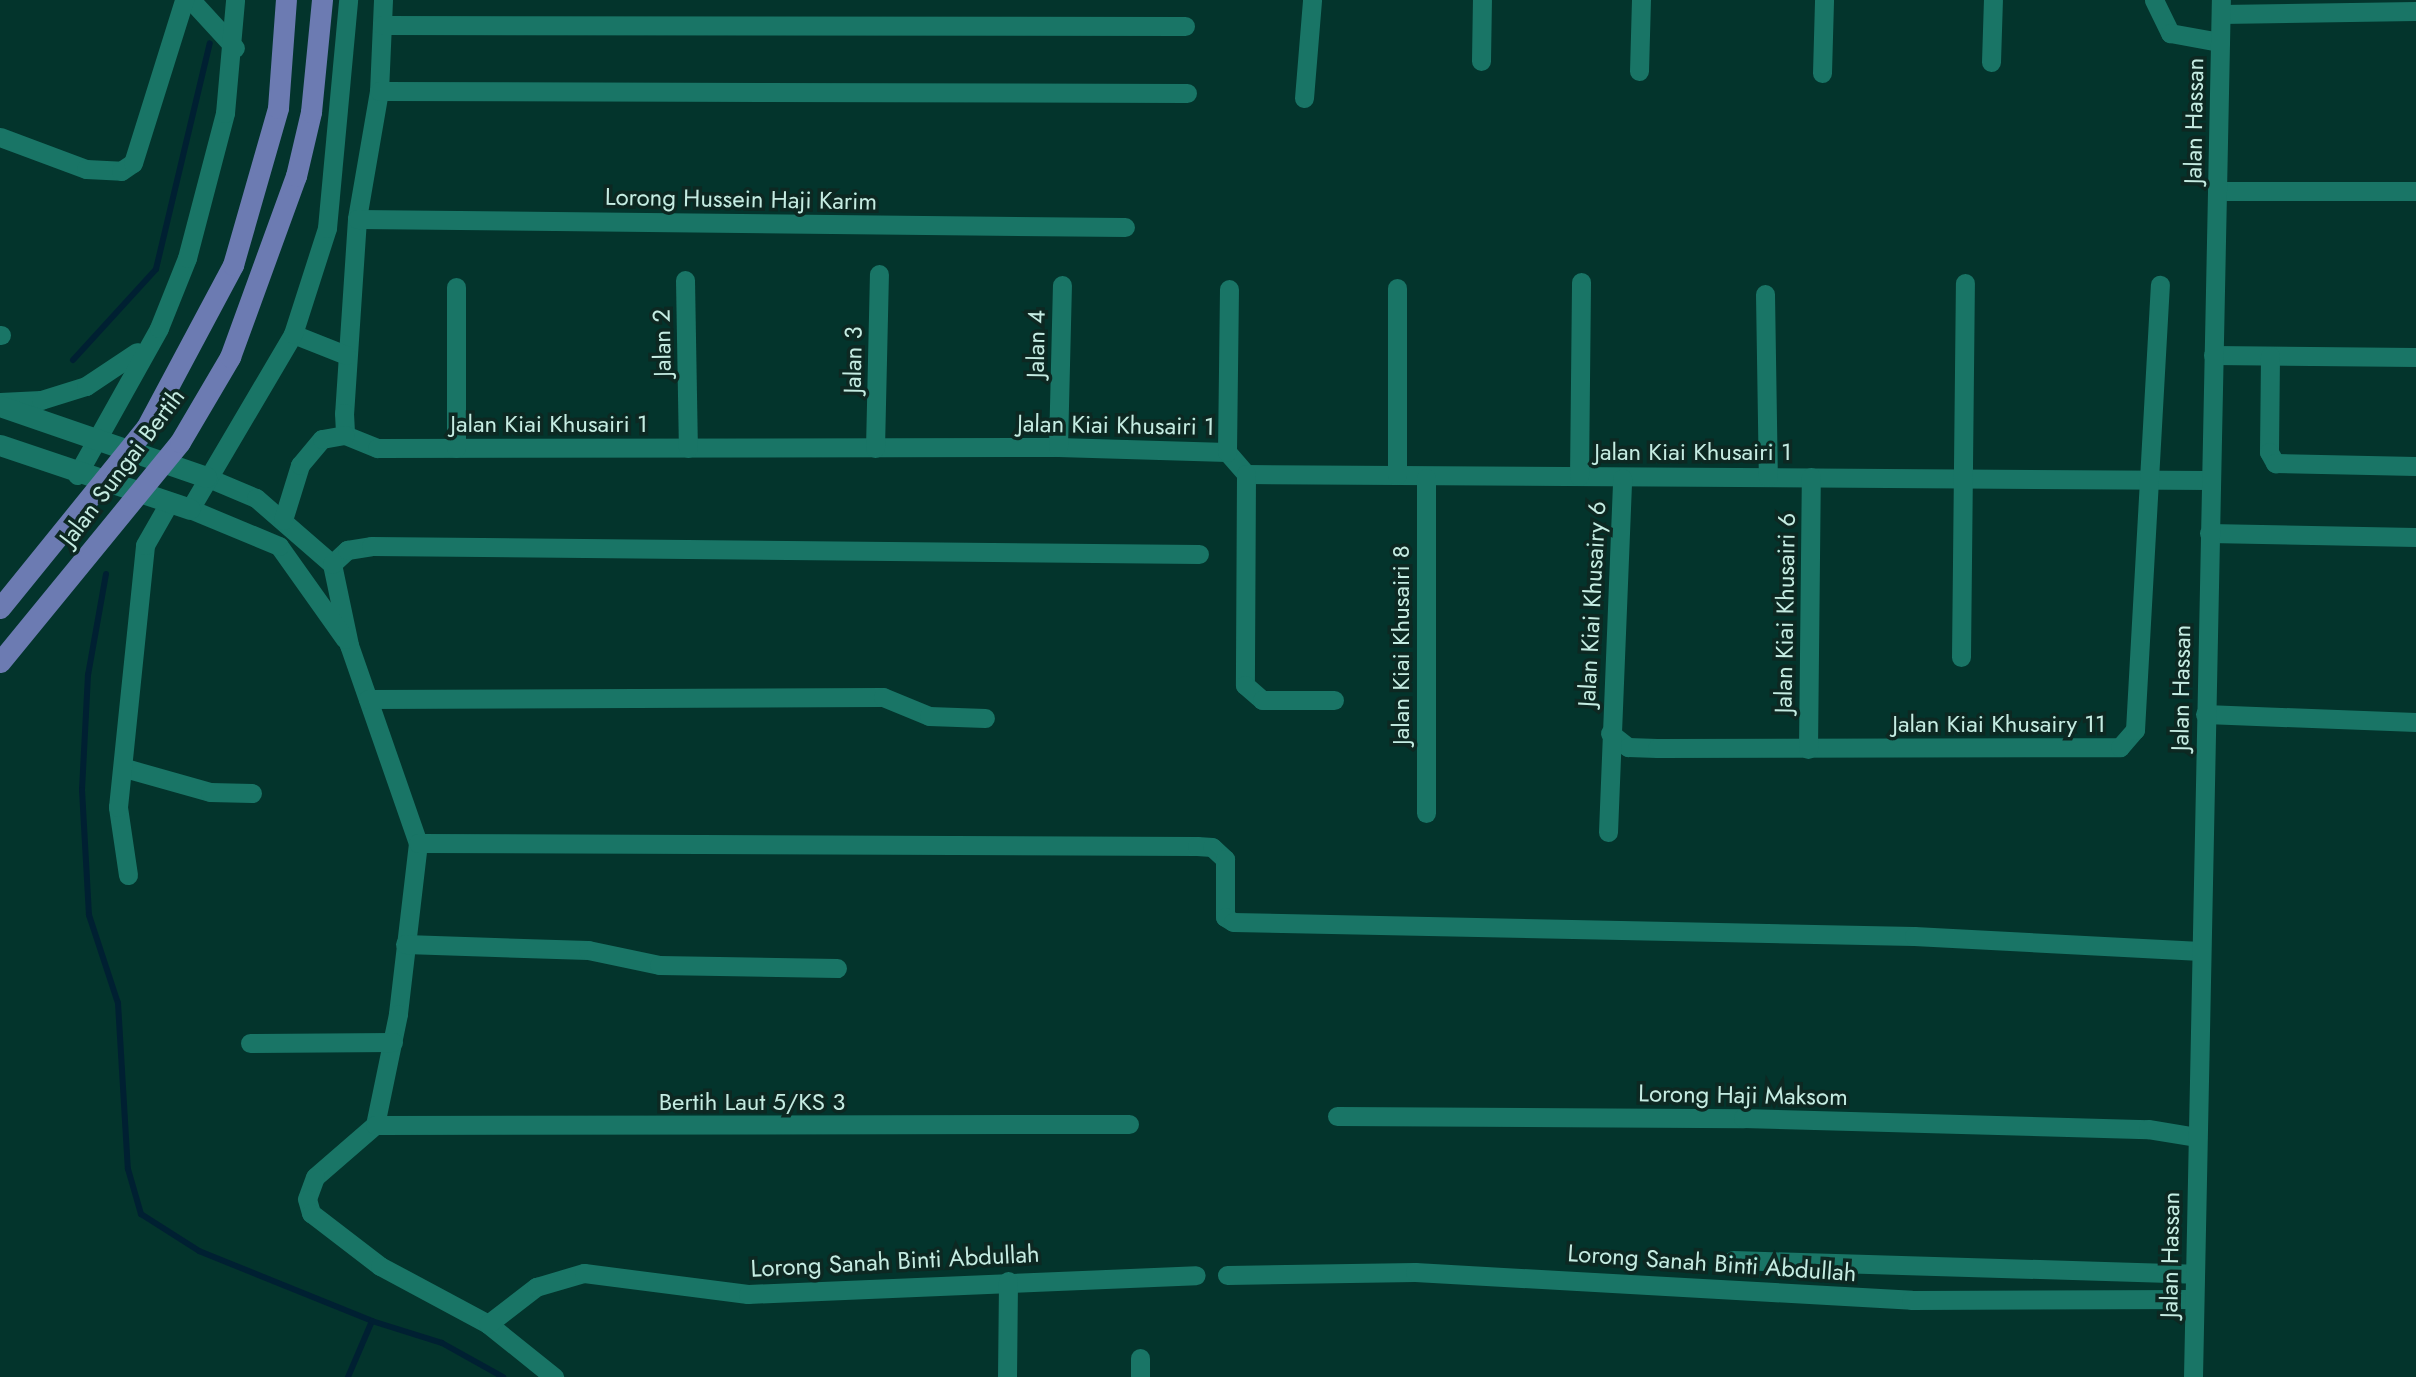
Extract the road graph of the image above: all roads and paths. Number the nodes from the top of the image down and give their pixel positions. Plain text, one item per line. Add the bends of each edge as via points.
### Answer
1 (184, 0) edge
2 (191, 0) edge
3 (235, 0) edge
4 (286, 0) edge
5 (322, 0) edge
6 (348, 0) edge
7 (383, 0) edge
8 (1312, 0) edge
9 (1482, 0) edge
10 (1641, 0) edge
11 (1824, 0) edge
12 (1993, 0) edge
13 (2154, 0) edge
14 (2221, 7) edge
15 (2416, 11) edge
16 (382, 24) junction
17 (1185, 26) dead end
18 (2220, 42) junction
19 (235, 48) junction
20 (1481, 61) dead end
21 (1992, 62) dead end
22 (1639, 71) dead end
23 (1822, 73) dead end
24 (379, 91) junction
25 (1187, 93) dead end
26 (1304, 98) dead end
27 (0, 137) edge
28 (2217, 191) junction
29 (2416, 191) edge
30 (357, 219) junction
31 (1125, 227) dead end
32 (879, 274) dead end
33 (685, 280) dead end
34 (1581, 282) dead end
35 (1965, 283) dead end
36 (1062, 285) dead end
37 (2160, 285) dead end
38 (456, 286) dead end
39 (1397, 288) dead end
40 (1229, 289) dead end
41 (1765, 294) dead end
42 (159, 328) junction
43 (293, 334) junction
44 (346, 355) junction
45 (2213, 355) junction
46 (2270, 356) junction
47 (2416, 357) edge
48 (0, 404) edge
49 (345, 435) junction
50 (96, 438) junction
51 (0, 445) edge
52 (1058, 447) junction
53 (456, 448) junction
54 (688, 448) junction
55 (875, 448) junction
56 (1227, 452) junction
57 (2416, 466) edge
58 (77, 474) junction
59 (1246, 474) junction
60 (1397, 475) junction
61 (1579, 476) junction
62 (206, 477) junction
63 (1768, 477) junction
64 (1811, 477) junction
65 (1426, 478) junction
66 (1622, 478) junction
67 (1962, 478) junction
68 (2149, 479) junction
69 (2210, 480) junction
70 (169, 503) junction
71 (190, 509) junction
72 (283, 520) junction
73 (2209, 533) junction
74 (2416, 537) edge
75 (1199, 554) dead end
76 (332, 564) junction
77 (0, 608) edge
78 (349, 645) junction
79 (1961, 657) dead end
80 (0, 662) edge
81 (368, 699) junction
82 (1334, 700) dead end
83 (2205, 714) junction
84 (985, 718) dead end
85 (2416, 722) edge
86 (1610, 733) junction
87 (1808, 749) junction
88 (125, 768) junction
89 (252, 793) dead end
90 (1426, 813) dead end
91 (1608, 831) dead end
92 (418, 844) junction
93 (128, 875) dead end
94 (405, 944) junction
95 (2201, 951) junction
96 (837, 968) dead end
97 (393, 1042) junction
98 (250, 1043) dead end
99 (1337, 1116) dead end
100 (1129, 1124) dead end
101 (375, 1125) junction
102 (2197, 1137) junction
103 (1733, 1260) dead end
104 (2194, 1274) junction
105 (1196, 1275) dead end
106 (1227, 1275) dead end
107 (1008, 1282) junction
108 (2186, 1299) junction
109 (488, 1324) junction
110 (554, 1377) edge
111 (1007, 1377) edge
112 (2193, 1377) edge

1 - 27 street via 133,163 121,171 86,169
2 - 19 street
3 - 19 street
4 - 77 main road, Jalan Sungai Bertih via 278,108 233,265 146,428
5 - 80 main road, Jalan Sungai Bertih via 296,176 230,357 180,442
6 - 43 street via 327,228
7 - 16 street
8 - 26 street
9 - 20 street
10 - 22 street
11 - 23 street
12 - 21 street
13 - 18 street via 2170,33
14 - 15 street
14 - 18 street, Jalan Hassan
16 - 17 street
16 - 24 street
18 - 28 street, Jalan Hassan
19 - 42 street via 207,193
24 - 25 street
24 - 30 street
28 - 29 street
28 - 45 street, Jalan Hassan
30 - 31 street, Lorong Hussein Haji Karim
30 - 44 street
32 - 55 street, Jalan 3
33 - 54 street, Jalan 2
34 - 61 street
35 - 67 street
36 - 52 street, Jalan 4
37 - 68 street, Jalan Kiai Khusairy 11
38 - 53 street
39 - 60 street
40 - 56 street
41 - 63 street
42 - 48 street via 116,371 86,386 41,400
42 - 50 street
43 - 44 street
43 - 62 street
44 - 49 street
45 - 46 street
45 - 69 street, Jalan Hassan
46 - 47 street
46 - 57 street via 2269,452 2275,463
48 - 50 main road
49 - 53 street, Jalan Kiai Khusairi 1 via 377,448
49 - 72 street via 322,439 300,465
50 - 58 street
50 - 62 main road
51 - 58 main road
52 - 55 street, Jalan Kiai Khusairi 1
52 - 56 street, Jalan Kiai Khusairi 1
53 - 54 street, Jalan Kiai Khusairi 1
54 - 55 street, Jalan Kiai Khusairi 1
56 - 59 street, Jalan Kiai Khusairi 1
58 - 70 main road
59 - 60 street, Jalan Kiai Khusairi 1
59 - 82 street via 1245,685 1262,700
60 - 65 street, Jalan Kiai Khusairi 1
61 - 65 street, Jalan Kiai Khusairi 1
61 - 66 street, Jalan Kiai Khusairi 1
62 - 71 street
62 - 72 street via 256,498
63 - 64 street, Jalan Kiai Khusairi 1
63 - 66 street, Jalan Kiai Khusairi 1
64 - 67 street, Jalan Kiai Khusairi 1
64 - 87 street, Jalan Kiai Khusairi 6
65 - 90 street, Jalan Kiai Khusairi 8
66 - 86 street, Jalan Kiai Khusairy 6
67 - 68 street, Jalan Kiai Khusairi 1
67 - 79 street
68 - 69 street, Jalan Kiai Khusairi 1
68 - 87 street, Jalan Kiai Khusairy 11 via 2135,730 2120,747
69 - 73 street, Jalan Hassan
70 - 71 main road
70 - 88 street via 145,545
71 - 78 street via 279,546
72 - 76 street
73 - 74 street
73 - 83 street, Jalan Hassan
75 - 76 street via 372,546 347,550
76 - 78 street
78 - 81 street
81 - 84 street via 883,697 929,716
81 - 92 street
83 - 85 street
83 - 95 street, Jalan Hassan
86 - 87 street, Jalan Kiai Khusairy 11 via 1628,747
86 - 91 street
88 - 89 street via 210,792
88 - 93 street via 118,840
92 - 94 street
92 - 95 street via 1197,846 1212,847 1225,859 1225,917 1233,922 1913,936
94 - 96 street via 588,950 659,965
94 - 97 street
95 - 102 street, Jalan Hassan
97 - 98 street
97 - 101 street
99 - 102 street, Lorong Haji Maksom via 2148,1129
100 - 101 street, Bertih Laut 5/KS 3
101 - 109 street via 315,1177 307,1199 311,1213 380,1266
102 - 104 street, Jalan Hassan
103 - 104 street
104 - 108 street, Jalan Hassan
105 - 107 street, Lorong Sanah Binti Abdullah
106 - 108 street, Lorong Sanah Binti Abdullah via 1415,1272 1911,1300
107 - 109 street, Lorong Sanah Binti Abdullah via 748,1294 584,1273 536,1287
107 - 111 street
108 - 112 street, Jalan Hassan
109 - 110 street

